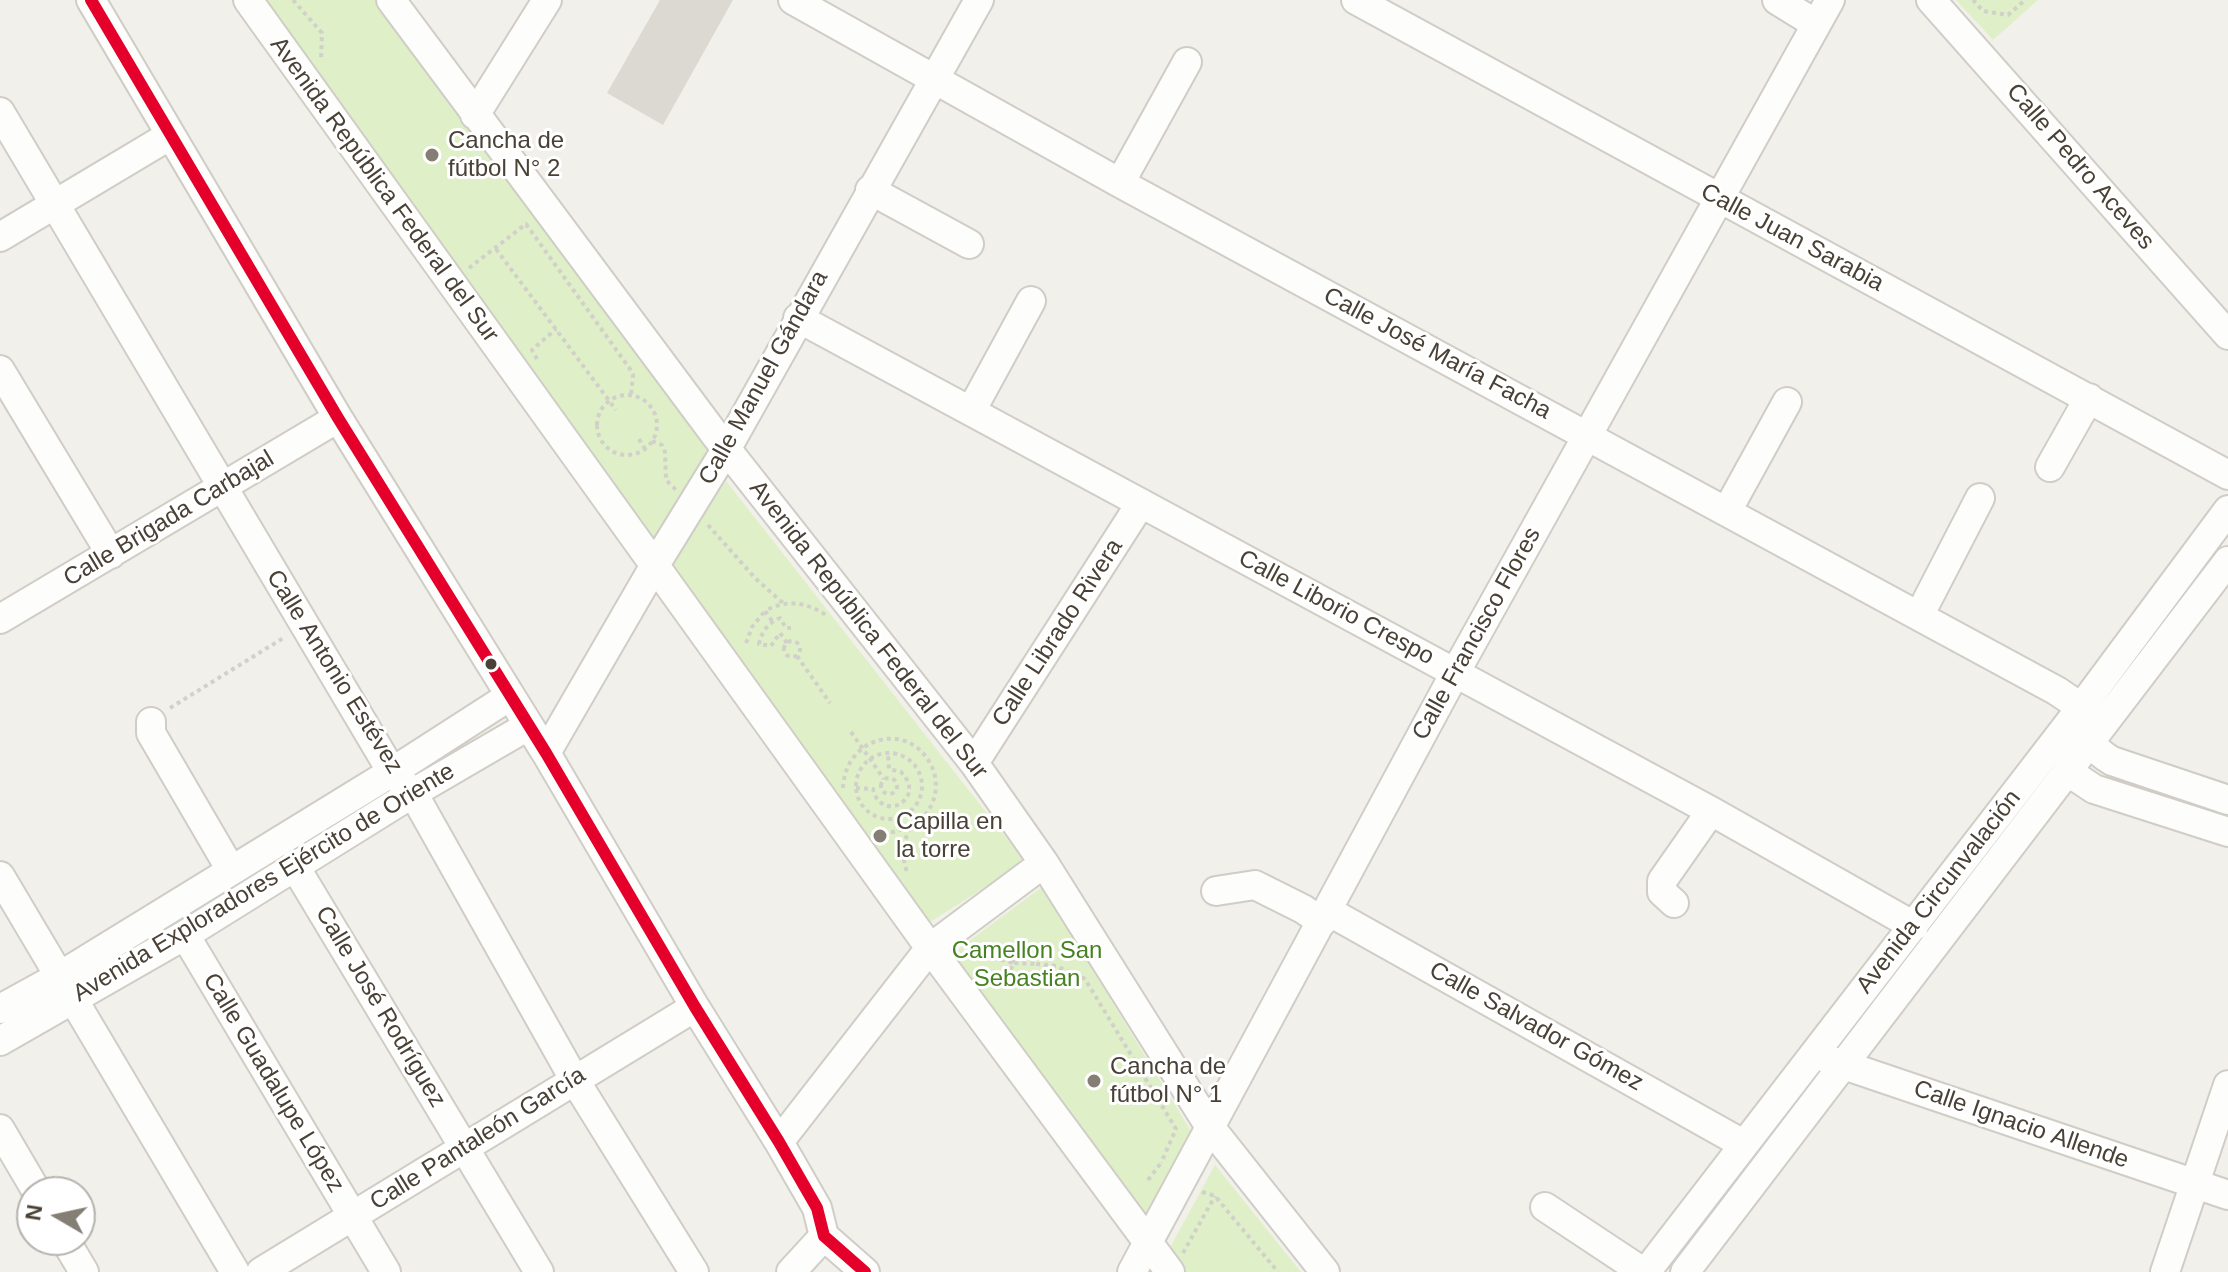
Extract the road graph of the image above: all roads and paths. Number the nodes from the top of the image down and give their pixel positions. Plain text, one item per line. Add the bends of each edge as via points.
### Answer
1 (91, 0) edge
2 (248, 0) edge
3 (391, 0) edge
4 (547, 0) edge
5 (793, 0) edge
6 (979, 0) edge
7 (1356, 0) edge
8 (1777, 0) edge
9 (1931, 0) edge
10 (1973, 0) edge
11 (2023, 1) edge
12 (1823, 12) edge
13 (1187, 62) dead end
14 (935, 77) junction
15 (0, 112) edge
16 (475, 115) junction
17 (169, 136) junction
18 (1120, 183) junction
19 (870, 190) junction
20 (1719, 199) junction
21 (54, 204) junction
22 (0, 237) edge
23 (969, 244) dead end
24 (1031, 301) dead end
25 (798, 318) junction
26 (556, 329) junction
27 (2228, 335) edge
28 (0, 370) edge
29 (524, 384) junction
30 (631, 395) junction
31 (2089, 398) junction
32 (609, 401) junction
33 (1787, 402) dead end
34 (616, 410) dead end
35 (971, 411) junction
36 (338, 418) junction
37 (1586, 434) junction
38 (639, 439) dead end
39 (652, 441) junction
40 (727, 448) junction
41 (645, 449) junction
42 (2050, 467) dead end
43 (2228, 475) edge
44 (221, 488) junction
45 (680, 495) dead end
46 (1980, 498) dead end
47 (1141, 503) junction
48 (2228, 510) edge
49 (1727, 511) junction
50 (702, 518) dead end
51 (111, 554) junction
52 (2228, 561) edge
53 (655, 565) junction
54 (784, 604) junction
55 (765, 611) junction
56 (1919, 616) junction
57 (829, 618) dead end
58 (0, 619) edge
59 (772, 621) junction
60 (304, 625) junction
61 (780, 633) junction
62 (746, 643) dead end
63 (787, 643) junction
64 (797, 656) junction
65 (1455, 673) junction
66 (510, 696) junction
67 (830, 703) dead end
68 (2080, 709) junction
69 (151, 722) joint
70 (528, 726) junction
71 (851, 732) dead end
72 (2058, 738) junction
73 (2091, 742) junction
74 (863, 747) junction
75 (546, 753) junction
76 (888, 753) junction
77 (925, 756) junction
78 (871, 759) junction
79 (974, 763) junction
80 (914, 765) junction
81 (2071, 767) junction
82 (392, 772) junction
83 (919, 774) junction
84 (884, 779) junction
85 (908, 781) junction
86 (856, 788) junction
87 (894, 792) junction
88 (413, 793) junction
89 (909, 793) junction
90 (921, 794) junction
91 (844, 796) dead end
92 (2228, 800) edge
93 (902, 803) junction
94 (886, 806) junction
95 (1711, 811) junction
96 (909, 812) junction
97 (884, 819) junction
98 (917, 823) junction
99 (910, 827) junction
100 (870, 828) dead end
101 (2228, 832) edge
102 (1044, 863) junction
103 (294, 865) junction
104 (231, 870) junction
105 (0, 876) edge
106 (915, 883) dead end
107 (1216, 891) dead end
108 (1674, 903) dead end
109 (1325, 916) junction
110 (1914, 926) junction
111 (185, 935) junction
112 (967, 943) dead end
113 (930, 948) junction
114 (1010, 952) dead end
115 (1014, 963) junction
116 (1038, 964) junction
117 (1038, 974) dead end
118 (1007, 977) dead end
119 (66, 987) junction
120 (695, 1007) junction
121 (0, 1009) edge
122 (0, 1041) edge
123 (1813, 1055) junction
124 (1845, 1065) junction
125 (574, 1079) junction
126 (2228, 1085) edge
127 (1210, 1127) junction
128 (0, 1129) edge
129 (779, 1142) junction
130 (1743, 1144) junction
131 (464, 1146) junction
132 (1161, 1163) dead end
133 (28, 1176) edge
134 (2196, 1184) junction
135 (1202, 1192) dead end
136 (2228, 1195) edge
137 (1215, 1196) junction
138 (1703, 1200) junction
139 (1545, 1207) dead end
140 (1729, 1215) junction
141 (352, 1217) junction
142 (1197, 1231) dead end
143 (824, 1236) junction
144 (1148, 1242) junction
145 (235, 1272) edge
146 (261, 1272) edge
147 (386, 1272) edge
148 (539, 1272) edge
149 (694, 1272) edge
150 (791, 1272) edge
151 (865, 1272) edge
152 (1132, 1272) edge
153 (1170, 1272) edge
154 (1278, 1272) edge
155 (1325, 1272) edge
156 (1644, 1272) edge
157 (1685, 1272) edge
158 (2165, 1272) edge

1 - 17 street
2 - 29 street, Avenida República Federal del Sur
3 - 16 street, Avenida República Federal del Sur
4 - 16 street
5 - 14 street, Calle José María Facha
6 - 14 street, Calle Manuel Gándara
7 - 20 street, Calle Juan Sarabia
8 - 12 street
9 - 27 street, Calle Pedro Aceves
10 - 11 path via 1983,11 2008,15
12 - 20 street, Calle Francisco Flores
13 - 18 street
14 - 18 street, Calle José María Facha
14 - 19 street, Calle Manuel Gándara
15 - 21 street, Calle Antonio Estévez
16 - 40 street, Avenida República Federal del Sur
17 - 21 street
17 - 36 street
18 - 37 street, Calle José María Facha
19 - 23 street
19 - 25 street, Calle Manuel Gándara
20 - 31 street, Calle Juan Sarabia
20 - 37 street, Calle Francisco Flores
21 - 22 street
21 - 44 street, Calle Antonio Estévez
24 - 35 street
25 - 35 street, Calle Liborio Crespo
25 - 40 street, Calle Manuel Gándara
26 - 29 path via 532,350 538,368
26 - 30 path via 496,249 526,224 630,369
26 - 32 path
28 - 51 street
29 - 53 street, Avenida República Federal del Sur
30 - 32 path
30 - 39 path via 654,412 657,428
31 - 42 street
31 - 43 street, Calle Juan Sarabia
32 - 34 path
32 - 41 path via 597,420 601,440 624,455
33 - 49 street
35 - 47 street, Calle Liborio Crespo
36 - 44 street, Calle Brigada Carbajal
36 - 66 street
37 - 49 street, Calle José María Facha
37 - 65 street, Calle Francisco Flores
38 - 41 path
39 - 41 path
39 - 45 path via 662,445 666,480
40 - 53 street, Calle Manuel Gándara
40 - 79 street, Avenida República Federal del Sur
44 - 51 street, Calle Brigada Carbajal
44 - 60 street, Calle Antonio Estévez
46 - 56 street
47 - 65 street, Calle Liborio Crespo
47 - 79 street, Calle Librado Rivera
48 - 68 street, Avenida Circunvalación
49 - 56 street, Calle José María Facha
50 - 54 path
51 - 58 street, Calle Brigada Carbajal
52 - 73 street, Avenida Circunvalación
53 - 75 street, Calle Manuel Gándara
53 - 113 street, Avenida República Federal del Sur
54 - 55 path
54 - 57 path via 811,606
55 - 59 path
55 - 62 path
56 - 68 street, Calle José María Facha via 2057,691
59 - 61 path via 780,618 789,628
59 - 61 path via 759,644 771,646
60 - 69 path
60 - 82 street, Calle Antonio Estévez
61 - 63 path
63 - 64 path via 785,654
63 - 64 path via 798,643
64 - 67 path
65 - 95 street, Calle Liborio Crespo
65 - 109 street, Calle Francisco Flores
66 - 70 street
66 - 82 street, Avenida Exploradores Ejército de Oriente
68 - 72 street, Avenida Circunvalación
68 - 73 street
69 - 104 street via 151,733
70 - 75 street
70 - 88 street, Avenida Exploradores Ejército de Oriente
71 - 74 path
72 - 81 street
72 - 110 street, Avenida Circunvalación
73 - 81 street, Avenida Circunvalación
73 - 92 street via 2112,761
74 - 77 path via 898,740
74 - 78 path
74 - 91 path via 847,765
75 - 120 street
76 - 78 path
76 - 80 path
76 - 85 path via 889,769
77 - 80 path
77 - 98 path via 934,772 935,793
78 - 84 path
78 - 86 path via 861,769
79 - 102 street, Avenida República Federal del Sur
80 - 83 path
81 - 101 street via 2094,789
81 - 124 street, Avenida Circunvalación
82 - 88 street, Calle Antonio Estévez
82 - 104 street, Avenida Exploradores Ejército de Oriente
83 - 85 path
83 - 90 path
84 - 87 path via 883,791
84 - 87 path via 896,780
85 - 89 path
86 - 94 path via 873,789
86 - 97 path via 870,814
87 - 93 path
88 - 103 street, Avenida Exploradores Ejército de Oriente
88 - 125 street, Calle Antonio Estévez
89 - 90 path
89 - 93 path
90 - 96 path
93 - 94 path
94 - 97 path
95 - 108 street via 1662,881 1662,892
95 - 110 street, Calle Liborio Crespo
96 - 97 path
96 - 98 path
98 - 99 path
99 - 100 path via 893,832
99 - 106 path via 904,866
102 - 113 street
102 - 127 street, Avenida República Federal del Sur
103 - 111 street, Avenida Exploradores Ejército de Oriente
103 - 131 street, Calle José Rodríguez
104 - 119 street, Avenida Exploradores Ejército de Oriente
105 - 119 street
107 - 109 street, Calle Salvador Gómez via 1255,885
109 - 127 street, Calle Francisco Flores
109 - 130 street, Calle Salvador Gómez
110 - 123 street, Avenida Circunvalación
111 - 119 street, Avenida Exploradores Ejército de Oriente
111 - 141 street, Calle Guadalupe López
112 - 115 path
113 - 129 street
113 - 144 street, Avenida República Federal del Sur
114 - 115 path
115 - 116 path
115 - 118 path
116 - 117 path
116 - 132 path via 1085,979 1176,1129
119 - 121 street, Avenida Exploradores Ejército de Oriente
119 - 122 street, Avenida Exploradores Ejército de Oriente
119 - 145 street
120 - 125 street, Calle Pantaleón García
120 - 129 street
123 - 124 street, Calle Ignacio Allende
123 - 130 street, Avenida Circunvalación
124 - 134 street, Calle Ignacio Allende
124 - 140 street, Avenida Circunvalación
125 - 131 street, Calle Pantaleón García
125 - 149 street, Calle Antonio Estévez
126 - 134 street
127 - 144 street, Calle Francisco Flores
127 - 155 street, Avenida República Federal del Sur
128 - 133 street
129 - 143 street via 817,1208
130 - 138 street, Avenida Circunvalación
131 - 141 street, Calle Pantaleón García
131 - 148 street, Calle José Rodríguez
134 - 136 street, Calle Ignacio Allende
134 - 158 street
135 - 137 path
137 - 142 path
137 - 154 path
138 - 140 street
138 - 156 street, Avenida Circunvalación
139 - 156 street
140 - 157 street, Avenida Circunvalación
141 - 146 street, Calle Pantaleón García
141 - 147 street, Calle Guadalupe López
143 - 150 street
143 - 151 street
144 - 152 street, Calle Francisco Flores
144 - 153 street, Avenida República Federal del Sur

